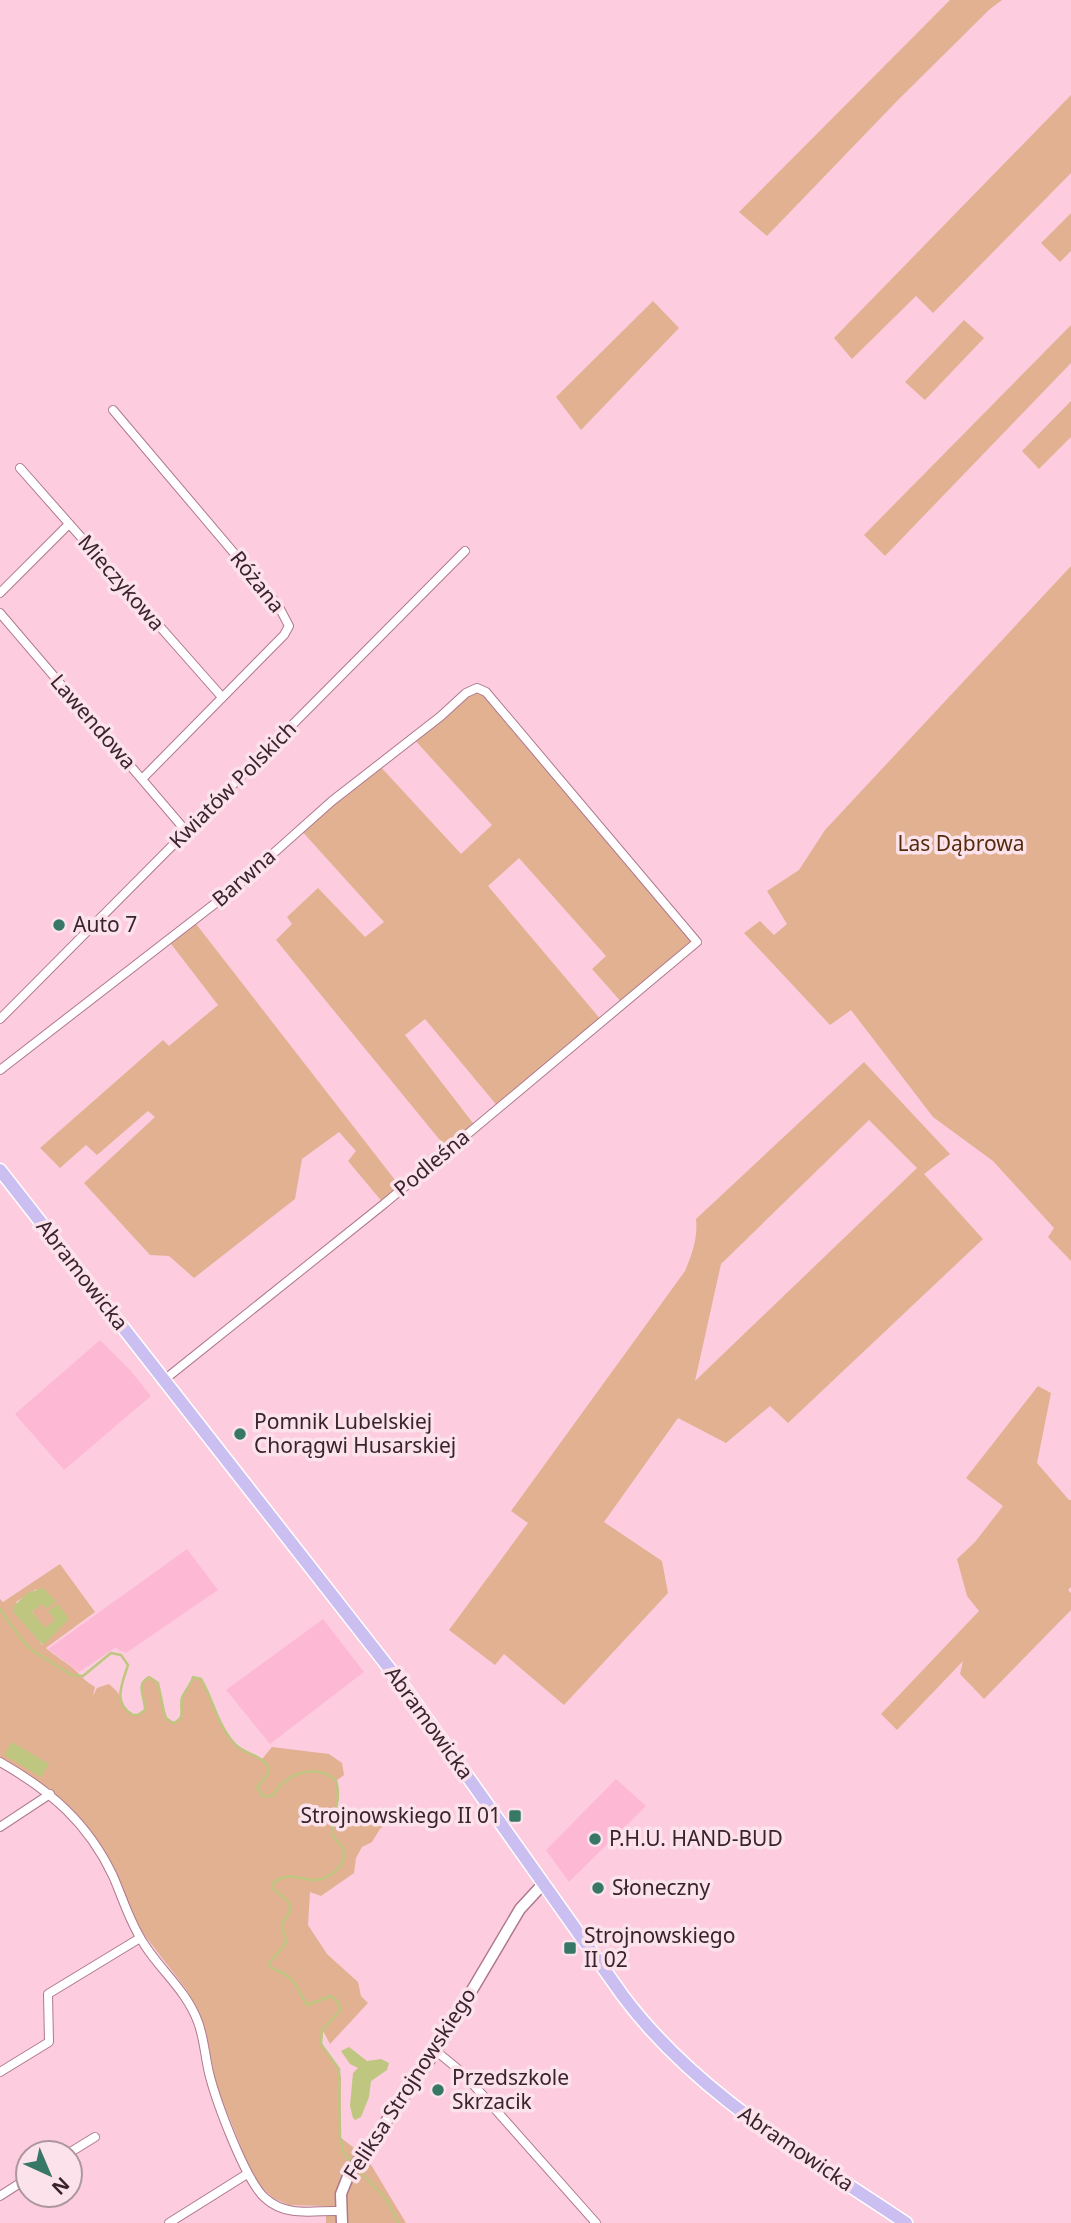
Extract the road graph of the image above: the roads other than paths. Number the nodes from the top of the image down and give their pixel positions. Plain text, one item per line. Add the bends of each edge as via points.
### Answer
1 (113, 410) dead end
2 (20, 468) dead end
3 (69, 524) junction
4 (465, 551) dead end
5 (0, 593) edge
6 (0, 613) edge
7 (486, 692) joint
8 (222, 697) junction
9 (142, 779) junction
10 (186, 831) junction
11 (0, 1019) edge
12 (0, 1070) edge
13 (0, 1170) edge
14 (164, 1380) junction
15 (0, 1762) edge
16 (50, 1794) junction
17 (0, 1827) edge
18 (544, 1883) junction
19 (140, 1938) junction
20 (436, 2051) junction
21 (0, 2073) edge
22 (95, 2137) dead end
23 (84, 2144) edge
24 (247, 2175) junction
25 (341, 2211) junction
26 (169, 2223) edge
27 (342, 2223) edge
28 (596, 2223) edge
29 (906, 2223) edge

1 - 8 street, Różana via 288,621 284,635
2 - 3 street, Mieczykowa
3 - 5 street
3 - 8 street, Mieczykowa
4 - 10 street, Kwiatów Polskich
6 - 9 street, Lawendowa
7 - 12 street, Barwna via 477,688 466,693 230,892
7 - 14 street, Podleśna via 697,942 384,1204
8 - 9 street, Różana
9 - 10 street, Lawendowa
10 - 11 street, Kwiatów Polskich
13 - 14 main road, Abramowicka
14 - 18 main road, Abramowicka via 398,1679
15 - 16 street
16 - 17 street
16 - 19 street via 97,1846
18 - 20 street, Feliksa Strojnowskiego via 520,1909
18 - 29 main road, Abramowicka via 633,2009 684,2065 741,2112
19 - 21 street via 48,1994 49,2042
19 - 24 street via 192,2008 212,2085
20 - 25 street, Feliksa Strojnowskiego via 349,2174 342,2189
20 - 28 street via 464,2074
22 - 23 street
24 - 25 street via 263,2196 280,2208 302,2213
24 - 26 street
25 - 27 street, Feliksa Strojnowskiego

